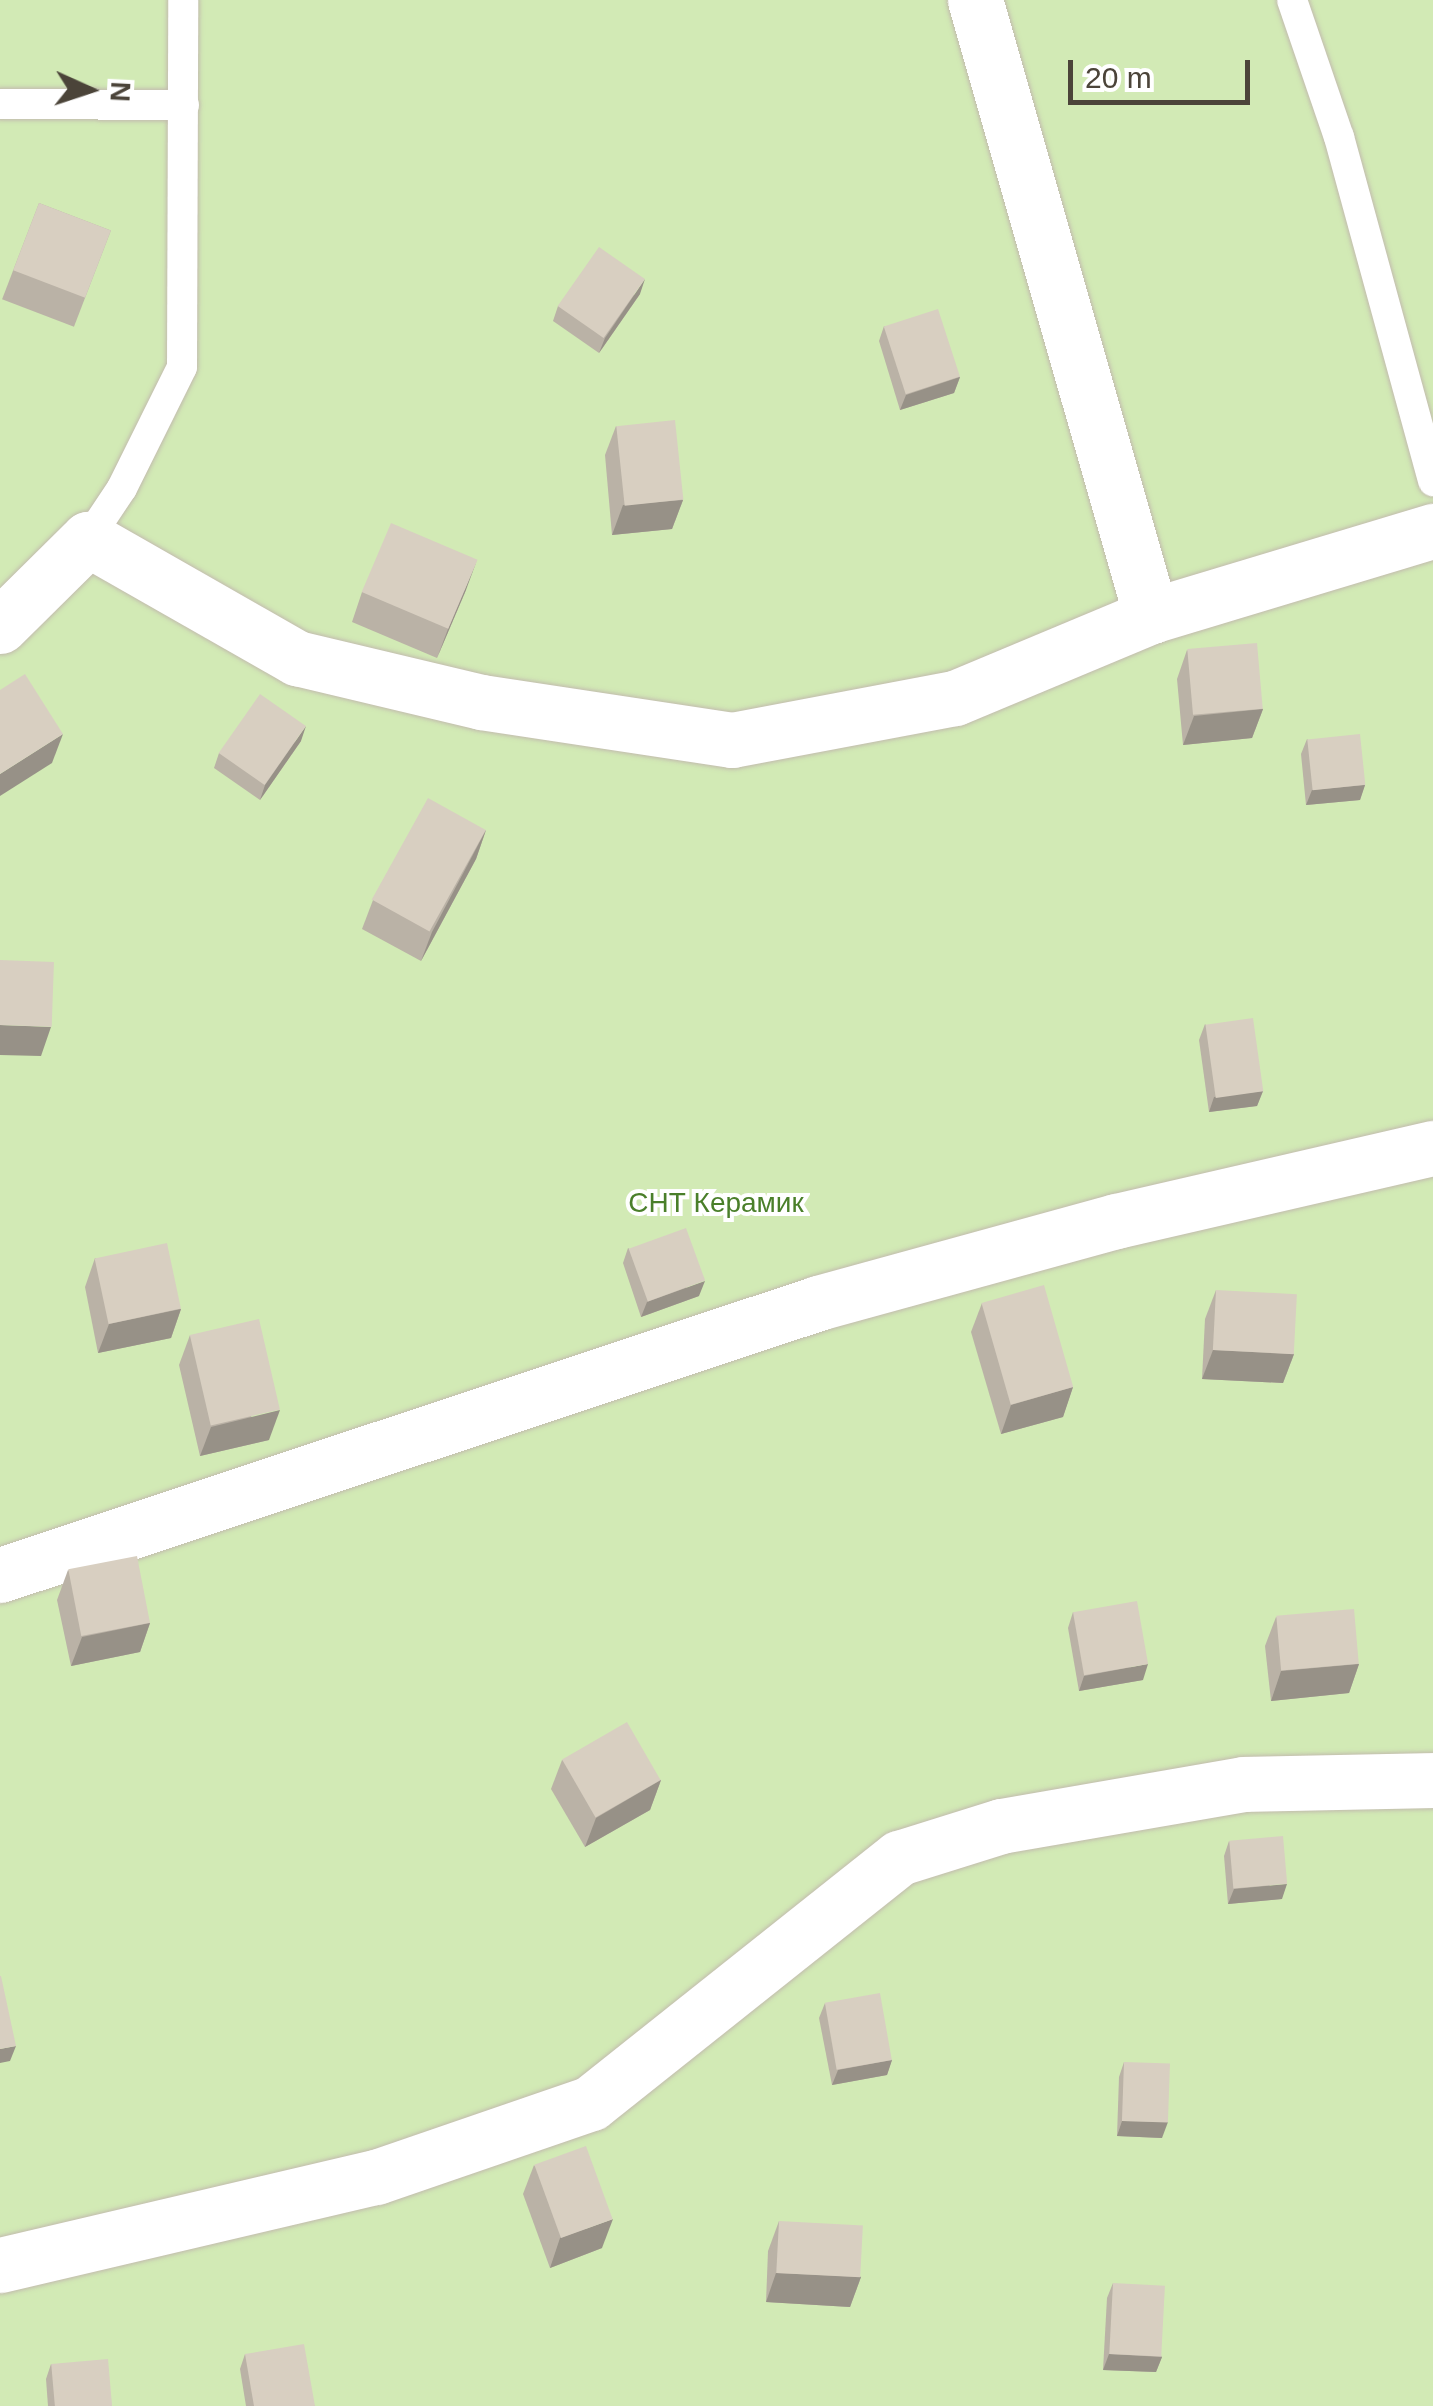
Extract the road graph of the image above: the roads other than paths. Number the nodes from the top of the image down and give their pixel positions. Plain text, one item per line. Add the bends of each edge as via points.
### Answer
1 (183, 0) edge
2 (975, 0) edge
3 (1292, 0) edge
4 (0, 104) edge
5 (184, 106) junction
6 (1433, 481) edge
7 (1433, 532) edge
8 (88, 538) junction
9 (1152, 616) junction
10 (0, 626) edge
11 (1433, 1148) edge
12 (0, 1575) edge
13 (1433, 1780) edge
14 (0, 2265) edge

1 - 5 lane
2 - 9 street
3 - 6 lane via 1340,137
4 - 5 lane
5 - 8 lane via 182,367 122,488
7 - 9 street
8 - 9 street via 297,658 481,702 732,740 955,698
8 - 10 street
11 - 12 street via 1116,1222 818,1302
13 - 14 street via 1244,1784 1002,1826 899,1858 591,2103 376,2177

